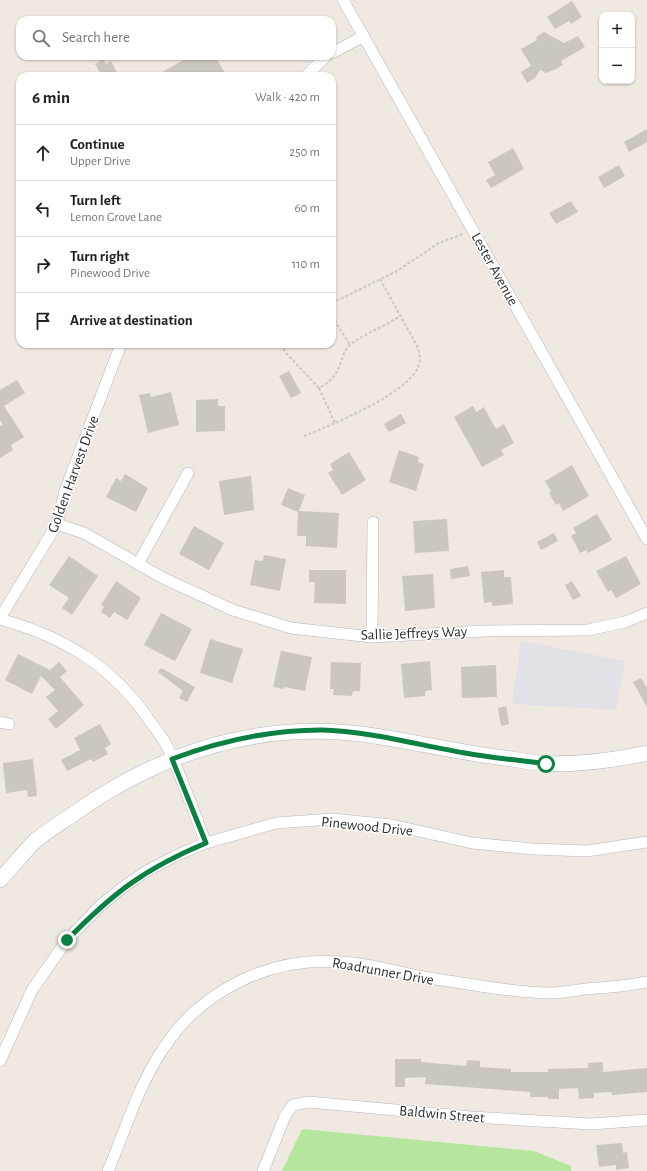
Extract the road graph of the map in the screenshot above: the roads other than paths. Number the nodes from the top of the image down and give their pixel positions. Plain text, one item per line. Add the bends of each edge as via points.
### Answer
1 (343, 0) edge
2 (364, 36) junction
3 (336, 51) edge
4 (322, 60) edge
5 (310, 72) edge
6 (119, 348) edge
7 (188, 473) dead end
8 (374, 522) dead end
9 (57, 524) junction
10 (647, 539) edge
11 (138, 564) junction
12 (647, 613) edge
13 (0, 618) edge
14 (372, 637) junction
15 (647, 753) edge
16 (172, 759) junction
17 (647, 842) edge
18 (206, 843) junction
19 (0, 880) edge
20 (647, 982) edge
21 (0, 1061) edge
22 (647, 1120) edge
23 (108, 1171) edge
24 (263, 1171) edge

1 - 2 street, Lester Avenue
2 - 3 street
2 - 10 street, Lester Avenue
4 - 5 street
6 - 9 street, Golden Harvest Drive via 65,491
7 - 11 street
8 - 14 street
9 - 11 street, Sallie Jeffreys Way via 84,533
9 - 13 street, Golden Harvest Drive
11 - 14 street, Sallie Jeffreys Way via 165,579 240,612 292,628
12 - 14 street, Sallie Jeffreys Way via 625,622 588,630 485,631
13 - 16 street via 57,639 110,674 136,700 166,744
15 - 16 main road via 625,758 546,764 322,730 262,734 215,744
16 - 18 street
16 - 19 main road via 101,795 36,840
17 - 18 street, Pinewood Drive via 587,851 533,849 472,843 392,825 332,819 276,823
18 - 21 street, Pinewood Drive via 145,872 122,888 100,906 67,940 32,990
20 - 23 street, Roadrunner Drive via 549,993 440,980 344,962 318,960 262,971 226,988 202,1005 181,1025 163,1048 149,1073
22 - 24 street, Baldwin Street via 591,1124 471,1117 309,1102 293,1105 285,1116

